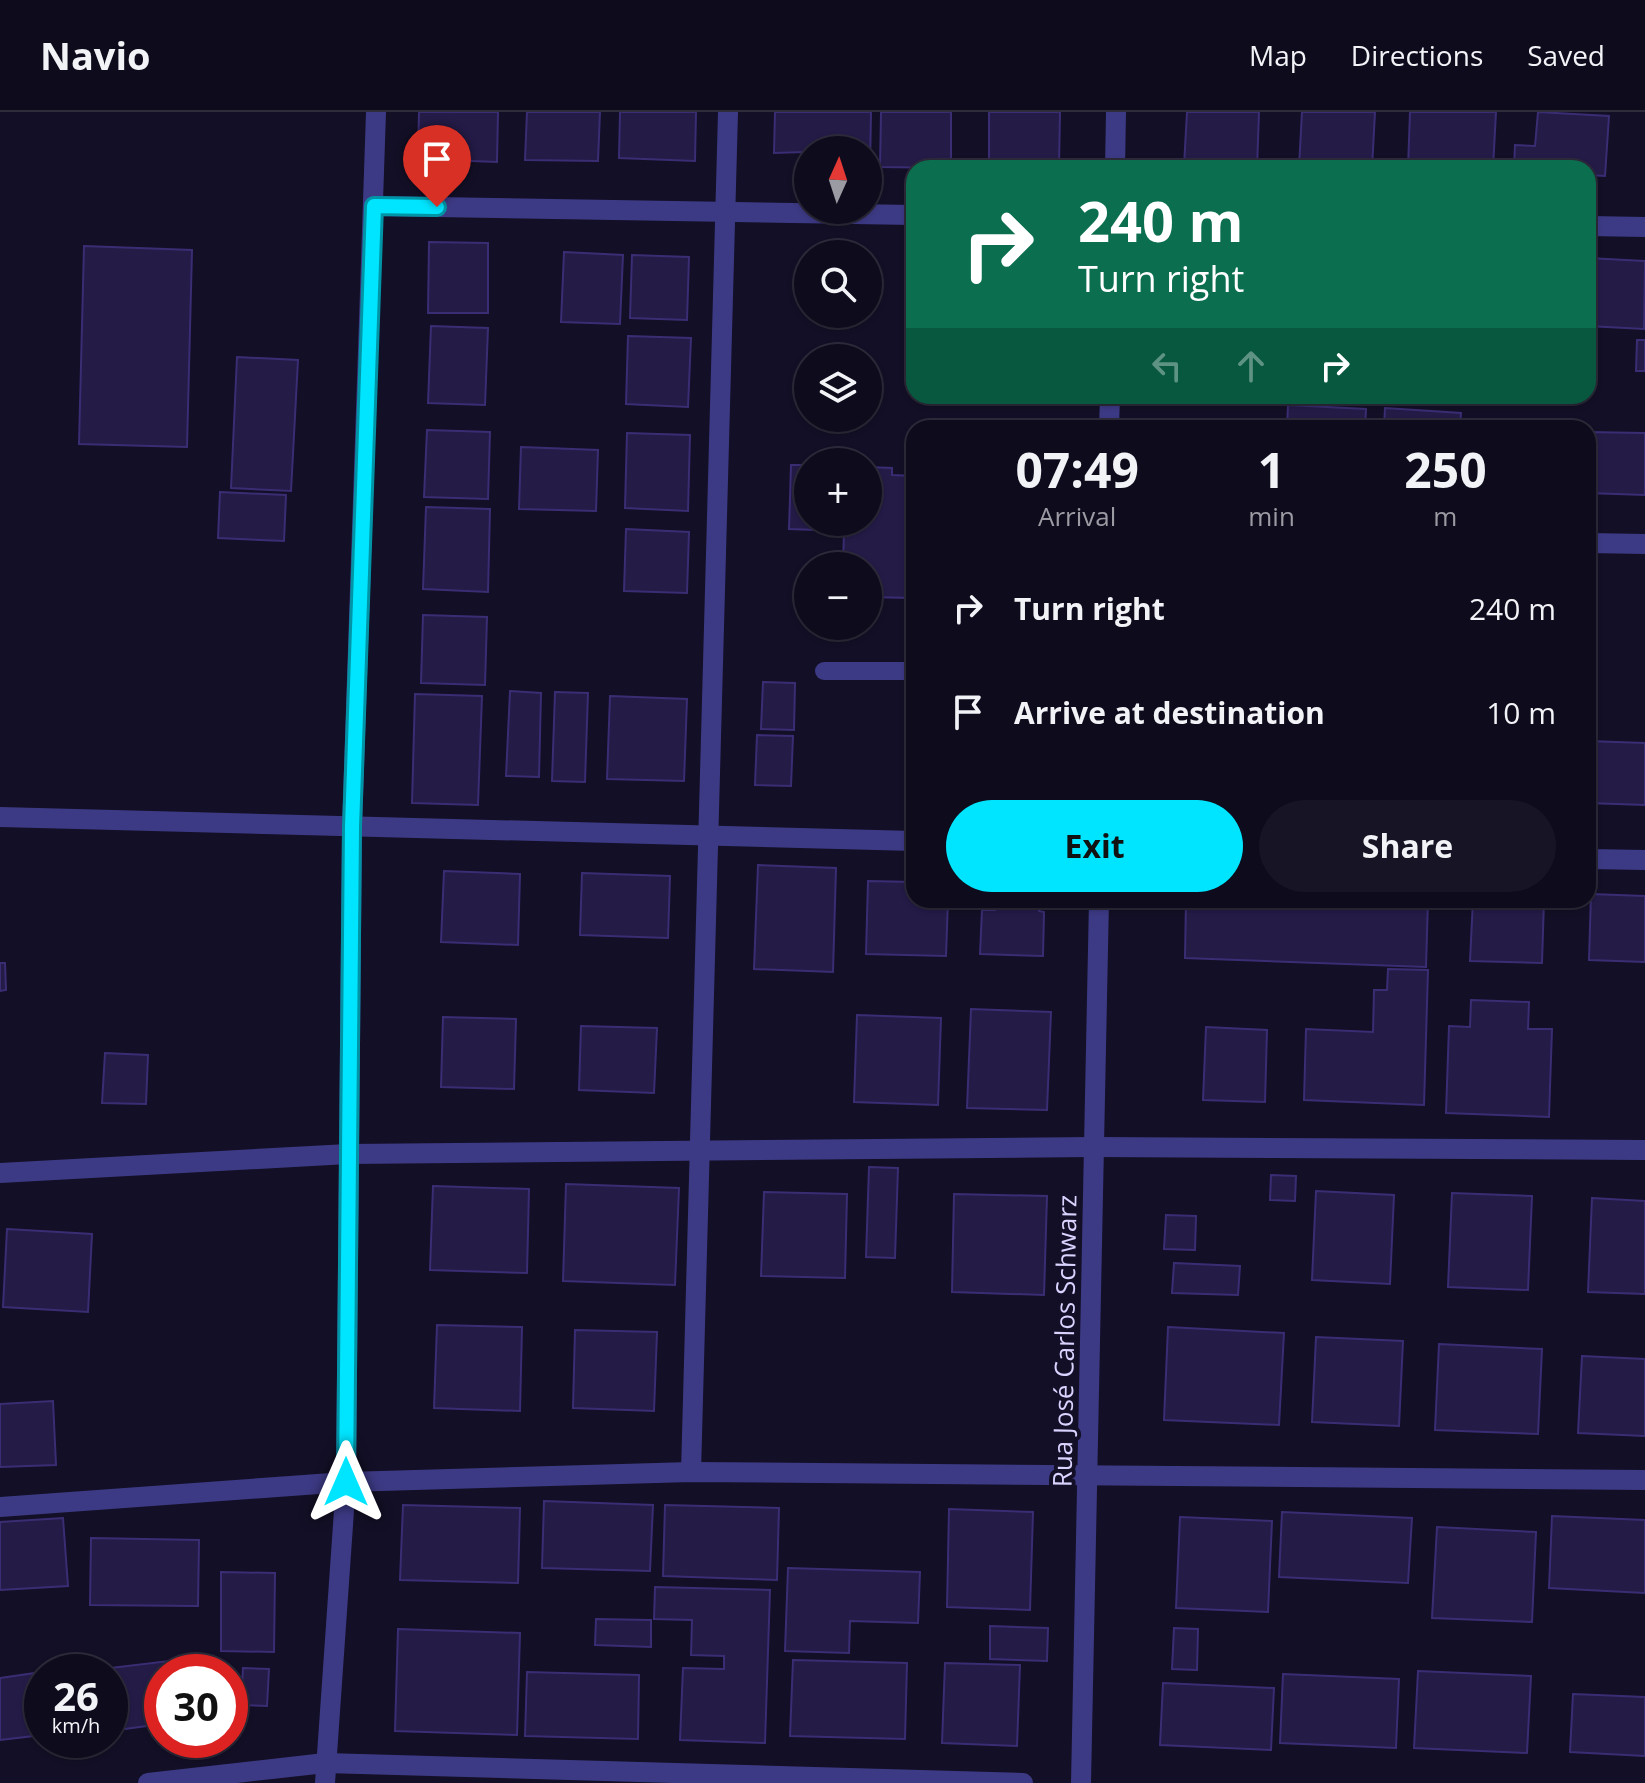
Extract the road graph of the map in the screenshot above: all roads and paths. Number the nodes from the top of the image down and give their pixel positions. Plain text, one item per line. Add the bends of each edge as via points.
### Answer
1 (376, 112) edge
2 (728, 112) edge
3 (1116, 112) edge
4 (1115, 160) edge
5 (374, 206) junction
6 (725, 212) junction
7 (906, 215) edge
8 (1596, 226) edge
9 (1645, 227) edge
10 (1596, 543) edge
11 (1645, 544) edge
12 (824, 671) dead end
13 (906, 671) edge
14 (0, 817) edge
15 (352, 827) junction
16 (708, 836) junction
17 (906, 841) edge
18 (1596, 859) edge
19 (1645, 860) edge
20 (1099, 908) edge
21 (1094, 1147) junction
22 (700, 1150) junction
23 (1645, 1150) edge
24 (348, 1154) junction
25 (0, 1173) edge
26 (691, 1472) junction
27 (1087, 1476) junction
28 (1645, 1480) edge
29 (346, 1482) junction
30 (0, 1507) edge
31 (325, 1773) edge
32 (148, 1783) edge
33 (1023, 1783) edge
34 (1081, 1783) edge

1 - 5 street
2 - 6 street
3 - 4 street
5 - 6 street
5 - 15 street
6 - 7 street
6 - 16 street
8 - 9 street
10 - 11 street
12 - 13 lane
14 - 15 street
15 - 16 street
15 - 24 street
16 - 17 street
16 - 22 street
18 - 19 street
20 - 21 street, Rua José Carlos Schwarz
21 - 22 street
21 - 23 street
21 - 27 street, Rua José Carlos Schwarz
22 - 24 street
22 - 26 street
24 - 25 street
24 - 29 street
26 - 27 street
26 - 29 street
27 - 28 street
27 - 34 street, Rua José Carlos Schwarz
29 - 30 street
29 - 31 street
31 - 32 street
31 - 33 street

